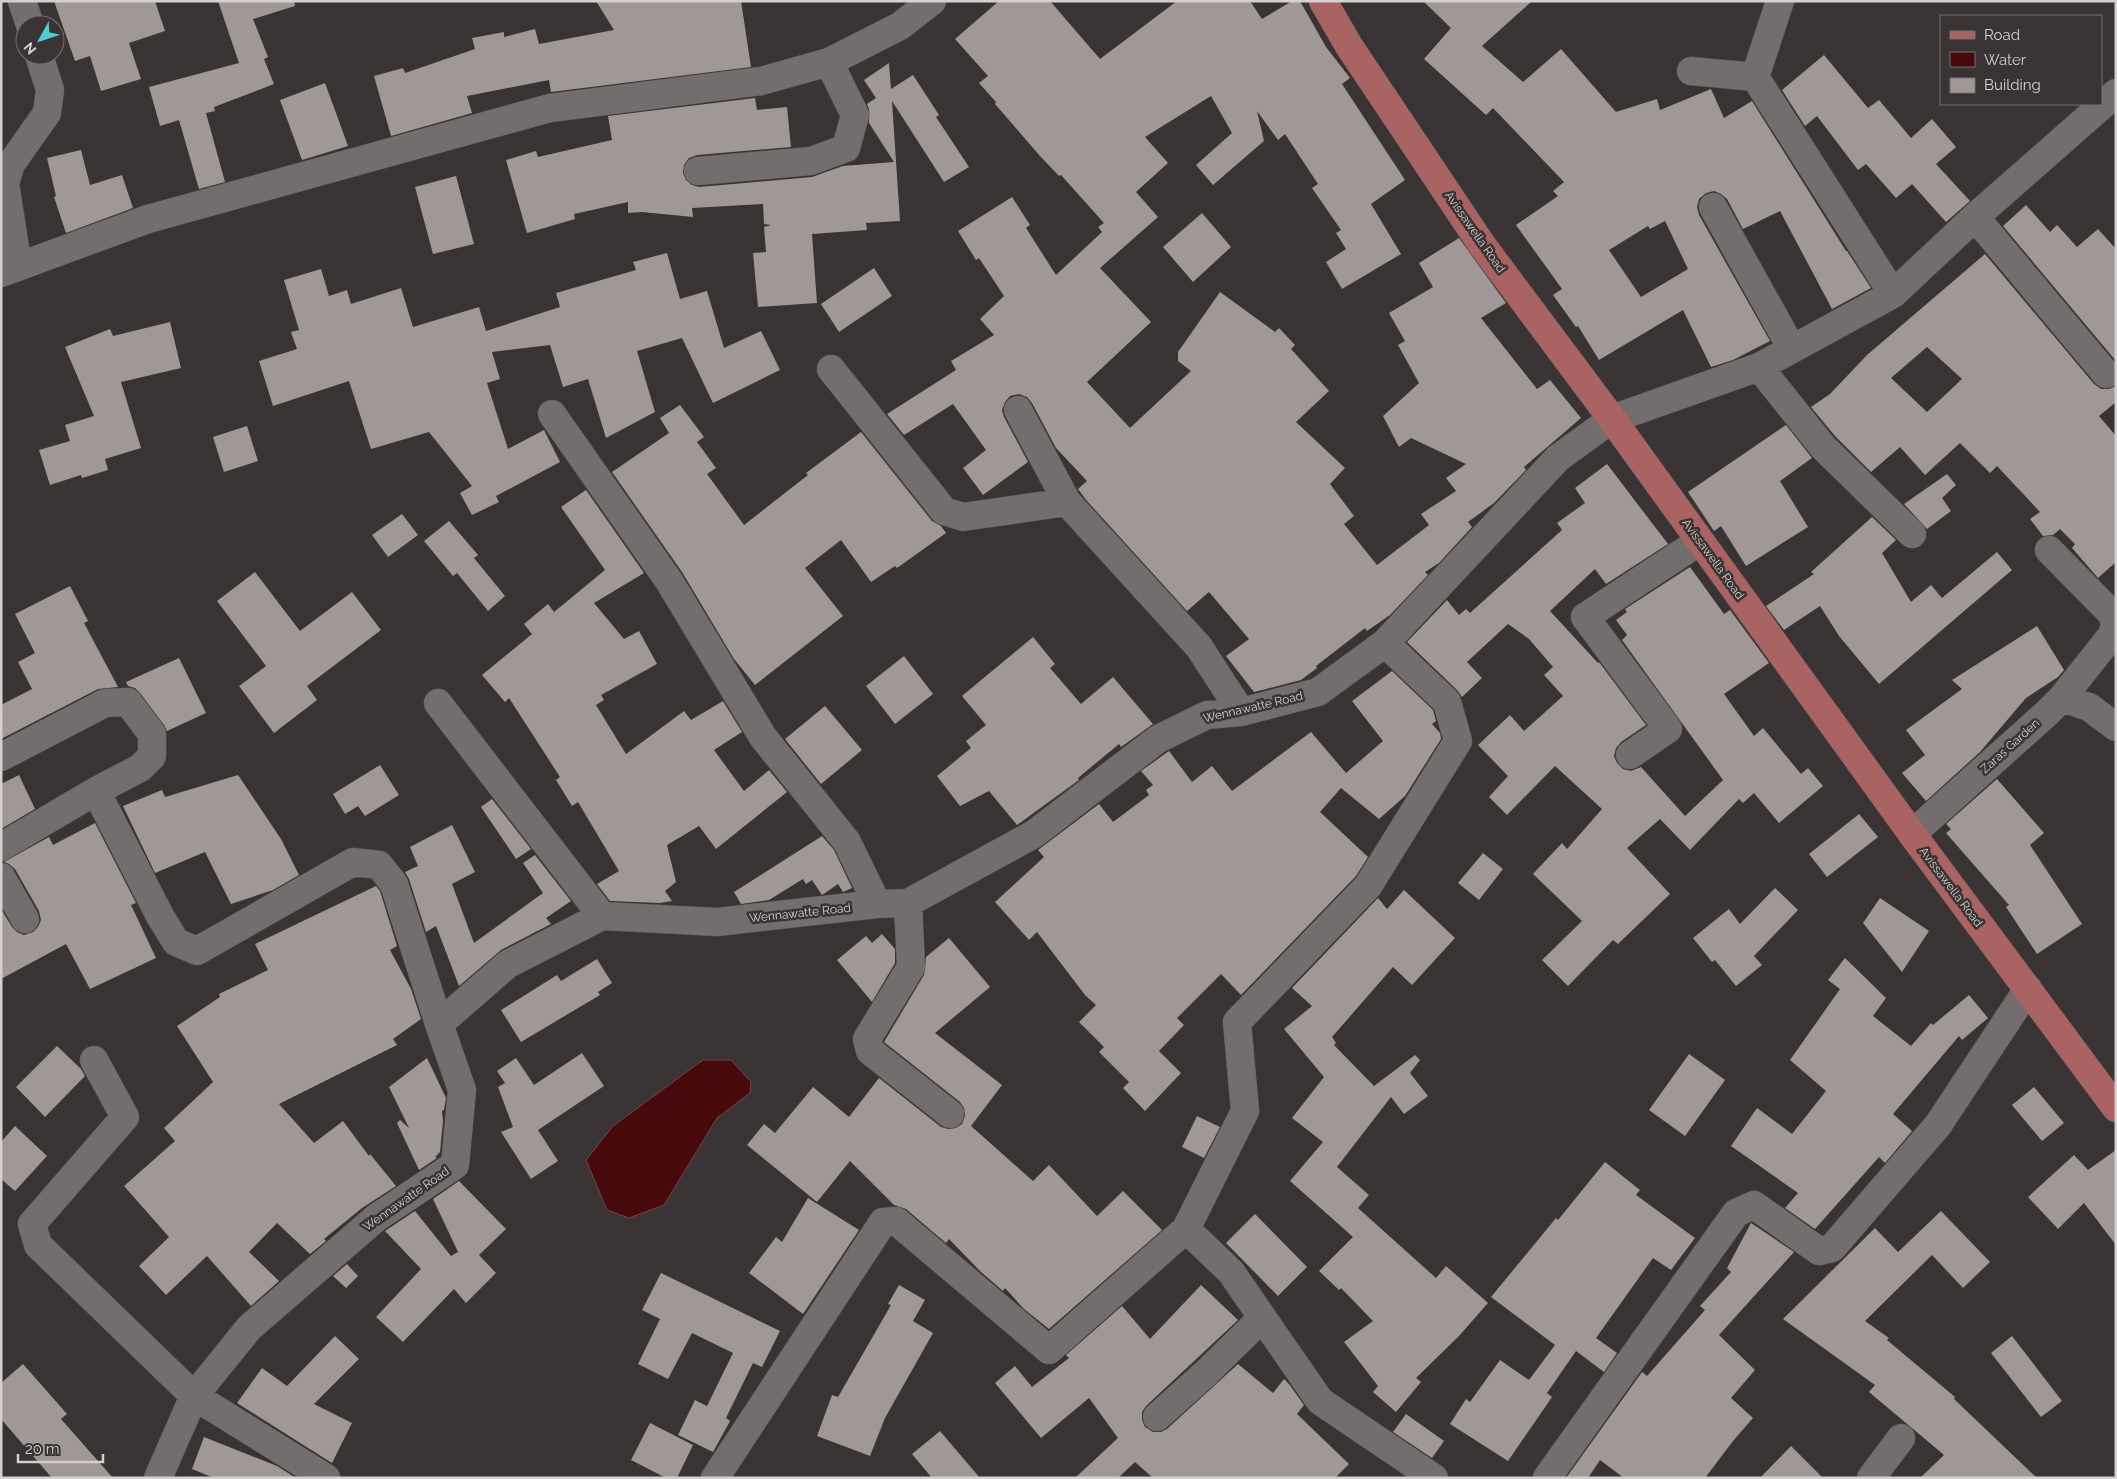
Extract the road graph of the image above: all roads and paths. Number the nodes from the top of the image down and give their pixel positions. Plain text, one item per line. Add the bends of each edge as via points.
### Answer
1 (22, 1) edge
2 (932, 1) edge
3 (1323, 1) edge
4 (1780, 1) edge
5 (27, 15) edge
6 (829, 62) junction
7 (42, 65) edge
8 (1691, 71) dead end
9 (1755, 77) junction
10 (2116, 93) edge
11 (698, 171) dead end
12 (1713, 207) dead end
13 (1975, 217) junction
14 (10, 270) edge
15 (1893, 294) junction
16 (1792, 349) junction
17 (1759, 367) junction
18 (832, 369) dead end
19 (2106, 374) dead end
20 (1018, 410) dead end
21 (552, 414) dead end
22 (1612, 419) junction
23 (1067, 502) junction
24 (1912, 534) dead end
25 (1700, 541) junction
26 (2049, 550) dead end
27 (1386, 644) junction
28 (2062, 698) junction
29 (438, 703) dead end
30 (1241, 712) junction
31 (2116, 726) edge
32 (1630, 755) dead end
33 (1, 757) edge
34 (96, 791) junction
35 (1912, 834) junction
36 (1, 847) edge
37 (1, 877) edge
38 (908, 903) junction
39 (877, 904) junction
40 (602, 916) junction
41 (25, 919) dead end
42 (2028, 989) junction
43 (439, 1024) junction
44 (94, 1060) dead end
45 (2116, 1108) edge
46 (950, 1114) dead end
47 (1186, 1230) junction
48 (1261, 1319) junction
49 (194, 1396) junction
50 (1157, 1417) dead end
51 (1901, 1438) dead end
52 (158, 1478) edge
53 (326, 1478) edge
54 (715, 1478) edge
55 (1434, 1478) edge
56 (1547, 1478) edge
57 (1871, 1478) edge

1 - 5 street
2 - 6 street via 900,26
3 - 22 main road, Avissawella Road via 1349,46 1482,244
4 - 9 street
6 - 11 street via 855,115 846,148 811,161
6 - 14 street via 761,81 550,108 148,219
7 - 14 street via 50,90 47,114 11,164 5,183
8 - 9 street
9 - 15 street
10 - 13 street, Wennawatte Road
12 - 16 street
13 - 15 street, Wennawatte Road
13 - 19 street
15 - 16 street, Wennawatte Road
16 - 17 street, Wennawatte Road
17 - 22 street, Wennawatte Road
17 - 24 street via 1823,447
18 - 23 street via 944,511 963,517
20 - 23 street
21 - 39 street via 669,581 763,737 847,842
22 - 25 main road, Avissawella Road
22 - 27 street, Wennawatte Road via 1558,458
23 - 30 street via 1199,647
25 - 32 street via 1585,617 1668,729
25 - 35 main road, Avissawella Road
26 - 28 street, Zaras Garden via 2112,614 2115,624 2112,635
27 - 30 street, Wennawatte Road via 1318,692
27 - 47 street via 1447,702 1458,741 1368,886 1237,1022 1245,1111
28 - 31 street via 2089,707
28 - 35 street, Zaras Garden
29 - 40 street
30 - 38 street, Wennawatte Road via 1207,715 1158,739 1034,834
33 - 34 street via 105,703 128,702 152,734 152,756 140,768
34 - 36 street
34 - 43 street via 176,942 197,951 353,862 380,865 394,884
35 - 42 main road, Avissawella Road
37 - 41 street
38 - 39 street, Wennawatte Road
38 - 46 street via 911,967 867,1039 870,1051
39 - 40 street, Wennawatte Road via 717,922
40 - 43 street via 508,964
42 - 45 main road, Avissawella Road
42 - 56 street via 1938,1125 1832,1248 1819,1251 1754,1205 1736,1213
43 - 49 street, Wennawatte Road via 462,1090 455,1165 376,1218 249,1328
44 - 49 street via 125,1117 32,1224 38,1245
47 - 48 street via 1231,1272
47 - 54 street via 1049,1350 896,1221 883,1222
48 - 50 street
48 - 55 street via 1320,1401
49 - 52 street, Wennawatte Road
49 - 53 street
51 - 57 street

